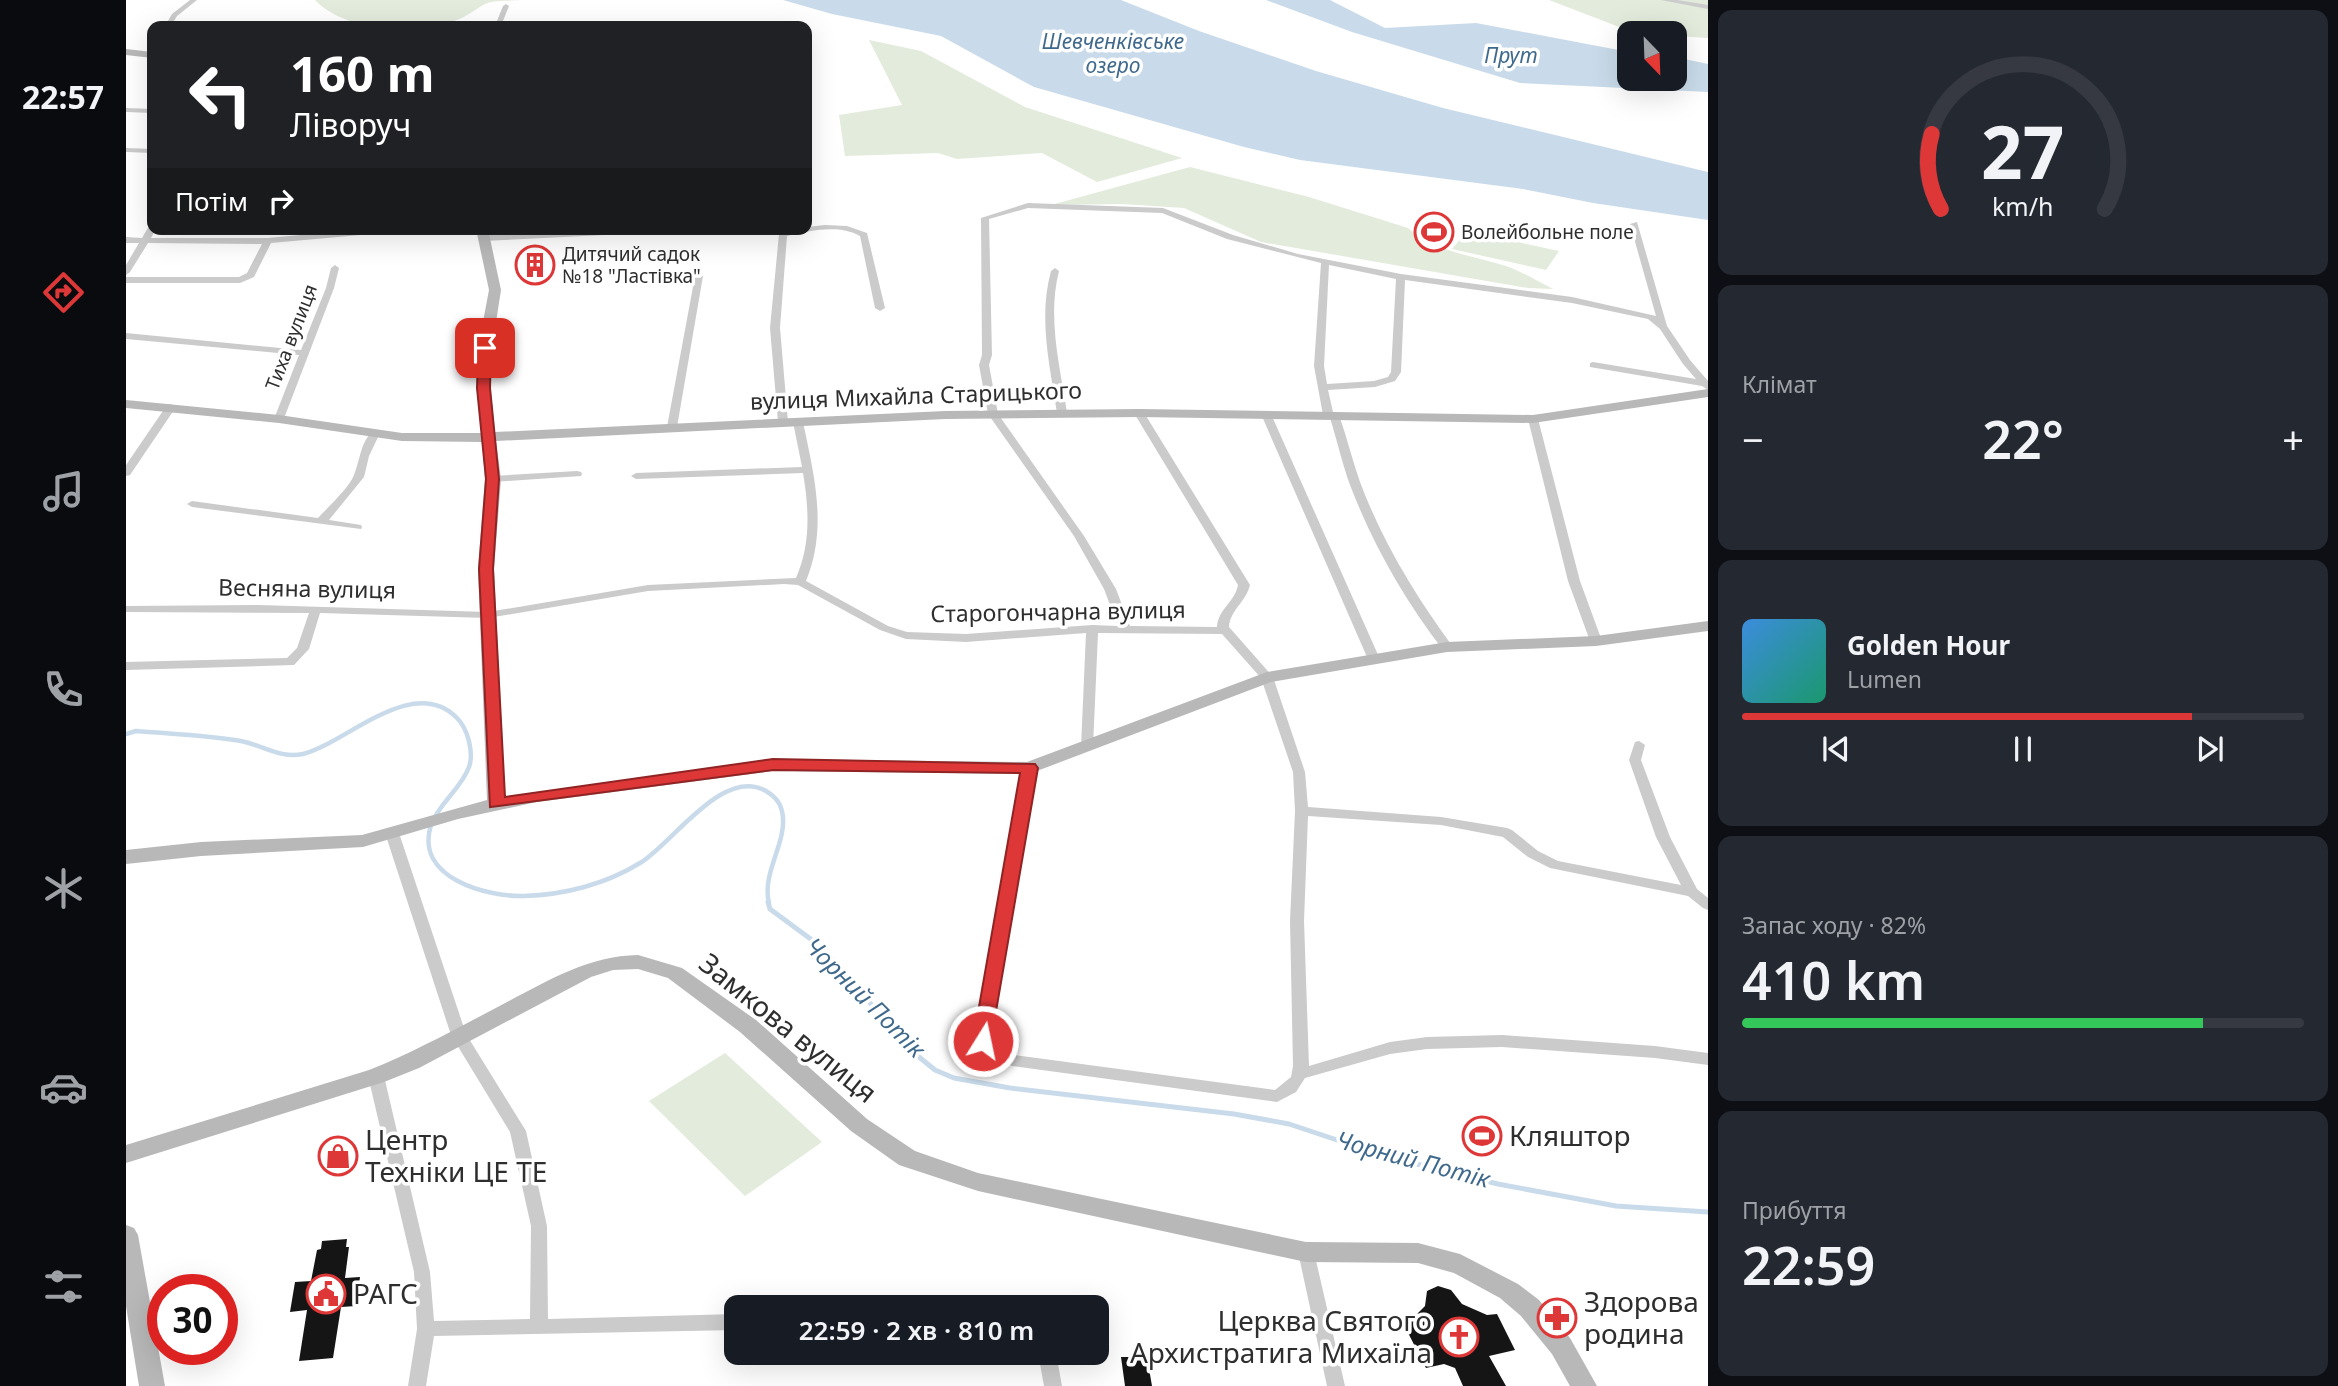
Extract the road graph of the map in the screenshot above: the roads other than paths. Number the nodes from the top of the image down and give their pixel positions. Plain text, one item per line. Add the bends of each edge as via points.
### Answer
1 (194, 0) edge
2 (1664, 0) edge
3 (506, 6) dead end
4 (1708, 7) edge
5 (171, 21) edge
6 (500, 21) edge
7 (126, 52) edge
8 (147, 54) edge
9 (126, 110) edge
10 (147, 111) edge
11 (126, 150) edge
12 (147, 151) edge
13 (985, 218) joint
14 (1634, 224) dead end
15 (812, 231) edge
16 (148, 235) edge
17 (331, 235) edge
18 (483, 235) edge
19 (783, 235) edge
20 (126, 240) edge
21 (145, 240) junction
22 (268, 241) junction
23 (1325, 262) junction
24 (335, 268) dead end
25 (1055, 271) dead end
26 (126, 272) edge
27 (699, 276) dead end
28 (1401, 277) junction
29 (126, 280) edge
30 (880, 308) dead end
31 (1663, 327) junction
32 (126, 337) edge
33 (303, 354) junction
34 (1593, 365) dead end
35 (1325, 387) junction
36 (1707, 388) edge
37 (126, 404) edge
38 (171, 407) junction
39 (1062, 413) junction
40 (1139, 413) junction
41 (993, 414) junction
42 (1266, 414) junction
43 (1331, 415) junction
44 (279, 419) junction
45 (1533, 419) junction
46 (791, 422) junction
47 (672, 427) junction
48 (375, 433) junction
49 (489, 436) junction
50 (808, 470) junction
51 (126, 473) edge
52 (577, 474) dead end
53 (636, 476) dead end
54 (493, 479) junction
55 (192, 504) dead end
56 (321, 522) junction
57 (357, 527) dead end
58 (800, 582) junction
59 (126, 609) edge
60 (316, 609) junction
61 (488, 615) junction
62 (1708, 626) edge
63 (1092, 629) junction
64 (1125, 629) junction
65 (1225, 631) junction
66 (1596, 641) junction
67 (1447, 647) junction
68 (1373, 657) junction
69 (126, 666) edge
70 (1267, 677) junction
71 (1639, 745) dead end
72 (1087, 747) junction
73 (1029, 768) junction
74 (496, 803) junction
75 (1301, 811) junction
76 (392, 834) junction
77 (126, 857) edge
78 (1692, 892) junction
79 (1708, 905) edge
80 (459, 1035) junction
81 (1708, 1059) edge
82 (1300, 1074) junction
83 (376, 1076) junction
84 (126, 1154) edge
85 (126, 1235) edge
86 (1306, 1252) junction
87 (724, 1322) edge
88 (539, 1326) junction
89 (426, 1329) junction
90 (1049, 1365) edge
91 (152, 1386) edge
92 (417, 1386) edge
93 (1053, 1386) edge
94 (1336, 1386) edge
95 (1584, 1386) edge

1 - 5 street
2 - 4 street
3 - 6 street
7 - 8 street
9 - 10 street
11 - 12 street
13 - 23 street via 1028,205 1163,211 1230,237
13 - 41 street via 985,365
14 - 31 street
15 - 30 street via 844,228 864,235
16 - 21 street
17 - 22 street
18 - 49 street via 495,290 483,382
19 - 46 street via 775,328
20 - 21 street
21 - 22 street
21 - 26 street
22 - 29 street via 251,275 243,279
23 - 28 street
23 - 35 street via 1319,366
24 - 33 street, Тиха вулиця
25 - 39 street via 1050,284 1052,350
27 - 47 street
28 - 31 street via 1572,300 1651,317
28 - 35 street via 1392,379
31 - 36 street
32 - 33 street
33 - 44 street, Тиха вулиця
34 - 36 street
35 - 43 street
36 - 45 street, вулиця Михайла Старицького
37 - 38 street, вулиця Михайла Старицького
38 - 44 street, вулиця Михайла Старицького
38 - 51 street
39 - 40 street, вулиця Михайла Старицького
39 - 41 street, вулиця Михайла Старицького
40 - 42 street, вулиця Михайла Старицького
40 - 65 street via 1244,586 1242,595 1225,612
41 - 46 street, вулиця Михайла Старицького
41 - 64 street via 1079,536 1110,589
42 - 43 street, вулиця Михайла Старицького
42 - 68 street
43 - 45 street, вулиця Михайла Старицького
43 - 67 street via 1382,543 1405,589
44 - 48 street, вулиця Михайла Старицького
45 - 66 street via 1573,581
46 - 47 street, вулиця Михайла Старицького
46 - 50 street
47 - 49 street, вулиця Михайла Старицького
48 - 49 street, вулиця Михайла Старицького via 437,439
48 - 56 street via 360,475
49 - 54 street
50 - 53 street
50 - 58 street via 816,532
52 - 54 street
54 - 61 street via 486,569
55 - 56 street
56 - 57 street
58 - 61 street via 657,587
58 - 63 street, Старогончарна вулиця via 884,628 906,635 967,638
59 - 60 street, Весняна вулиця
60 - 61 street, Весняна вулиця
60 - 69 street via 303,649 290,662
61 - 74 street
62 - 66 street
63 - 64 street, Старогончарна вулиця
63 - 72 street
64 - 65 street, Старогончарна вулиця
65 - 70 street
66 - 67 street
67 - 68 street
68 - 70 street
70 - 72 street
70 - 75 street via 1299,772
71 - 78 street via 1635,760 1640,779
72 - 73 street
73 - 74 street via 773,765
73 - 82 street via 983,1041 1013,1060 1277,1096 1295,1085
74 - 76 street
75 - 78 street via 1441,821 1507,834 1555,865
75 - 82 street via 1297,921
76 - 77 street via 363,841
76 - 80 street
78 - 79 street
80 - 83 street, Замкова вулиця
80 - 86 street, Замкова вулиця via 584,971 638,962 675,973 708,996 859,1125 907,1158 978,1182
80 - 88 street via 518,1131 538,1226
81 - 82 street via 1520,1042 1427,1043 1390,1048
83 - 84 street, Замкова вулиця
83 - 89 street via 420,1257
85 - 91 street
86 - 94 street
86 - 95 street, Замкова вулиця via 1418,1253 1460,1264 1530,1308 1561,1346
87 - 88 street
88 - 89 street
89 - 92 street
90 - 93 street

